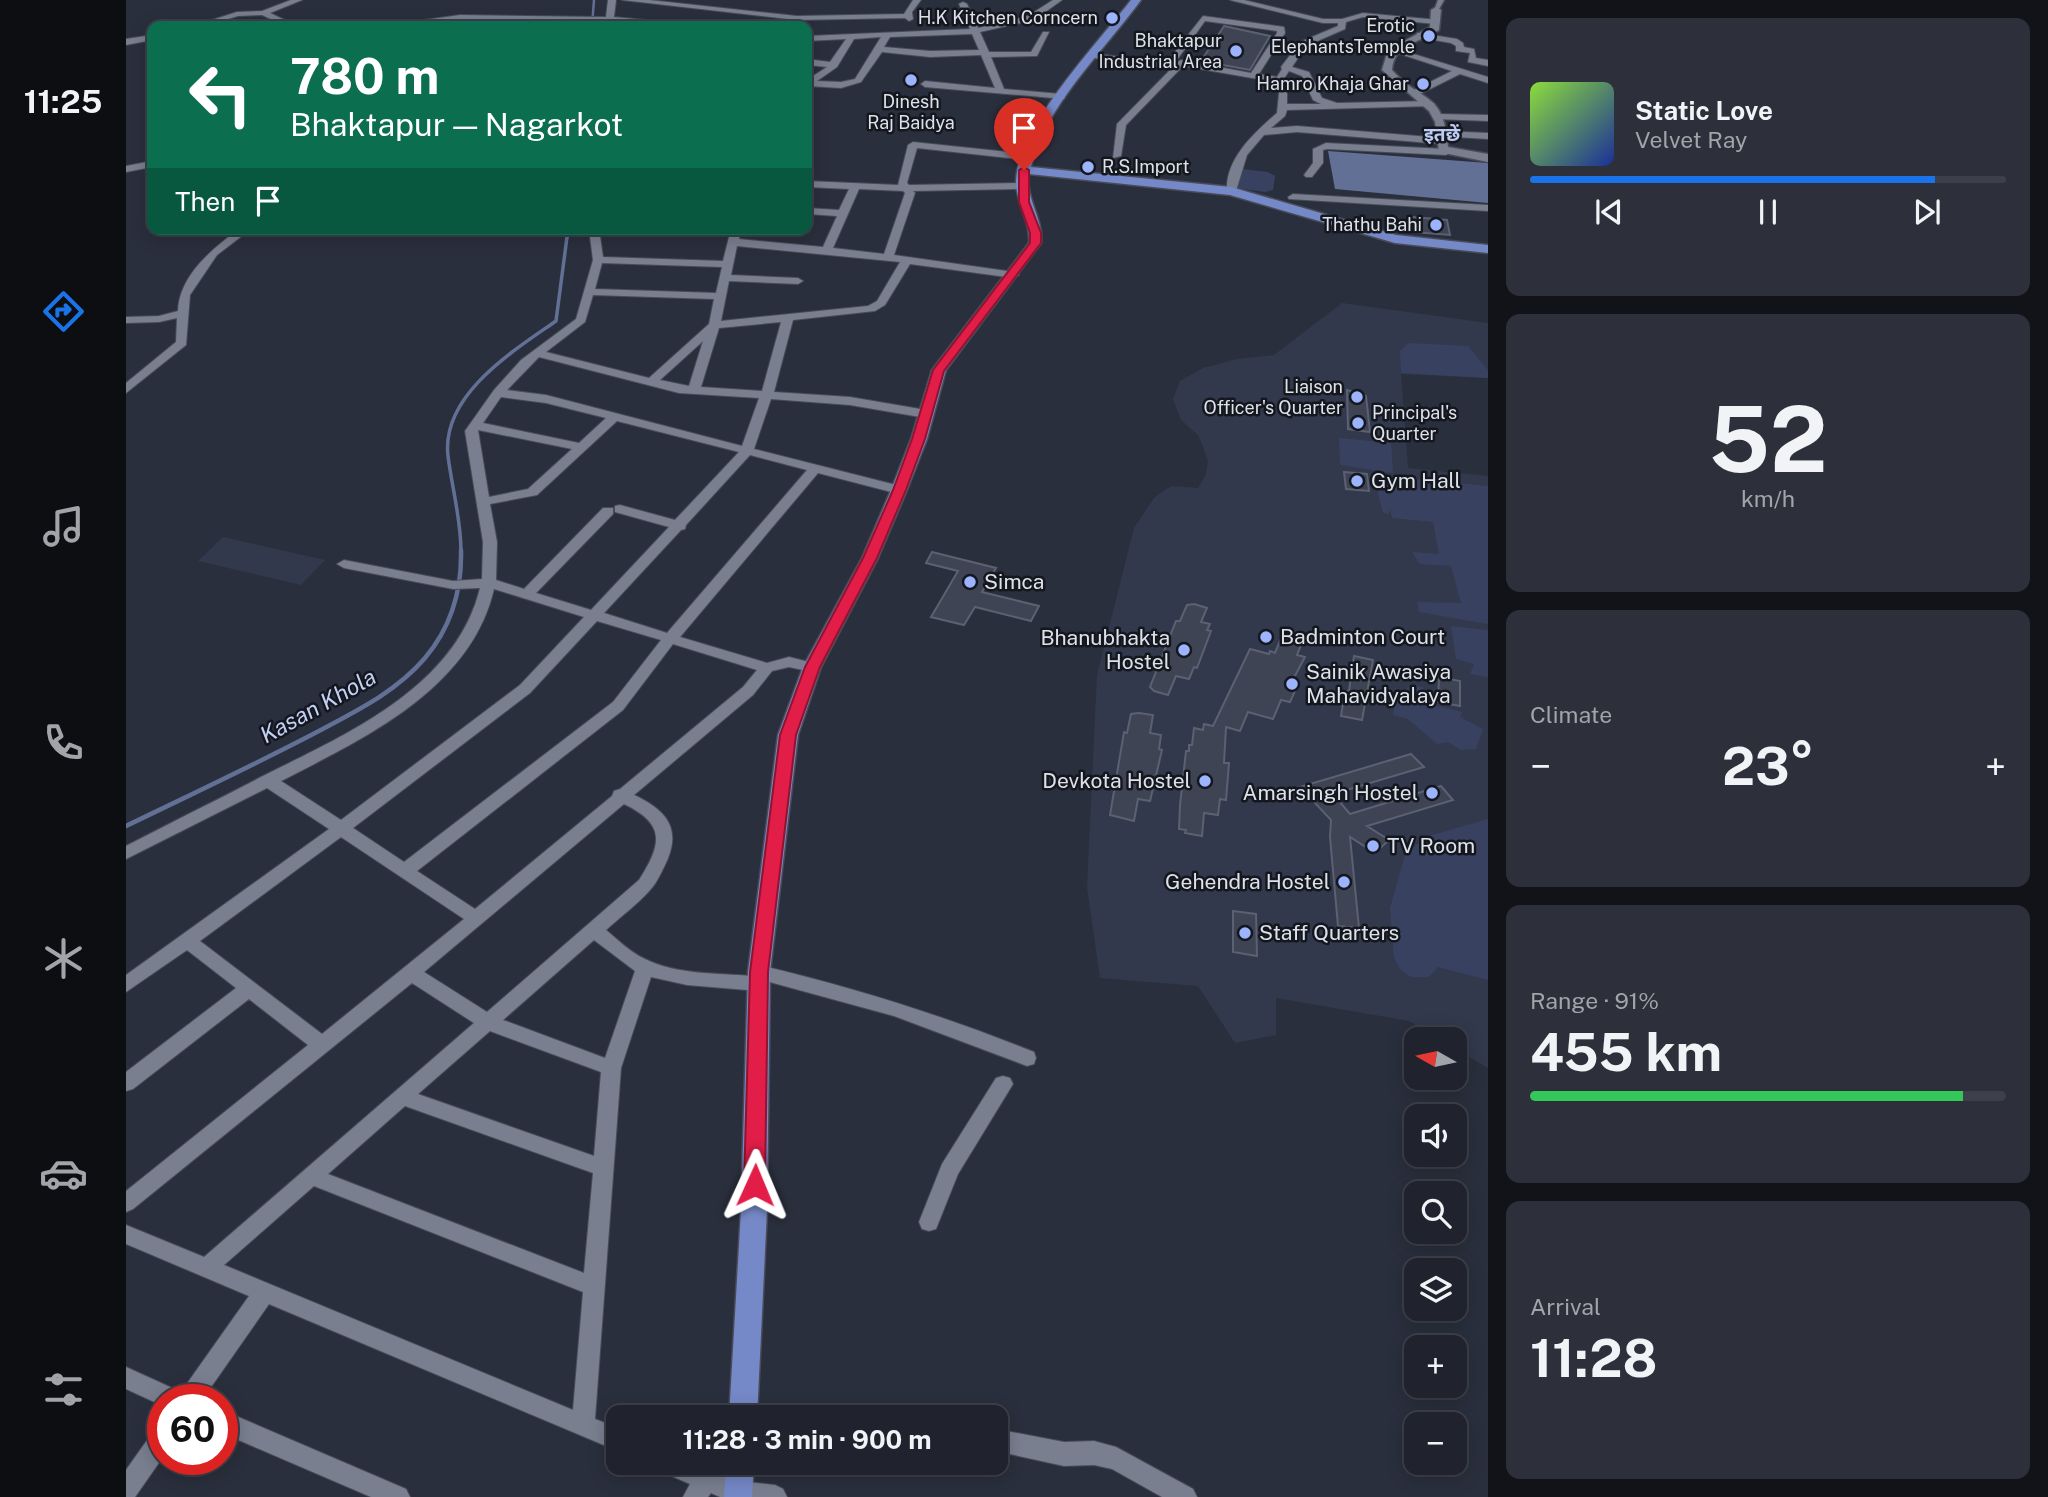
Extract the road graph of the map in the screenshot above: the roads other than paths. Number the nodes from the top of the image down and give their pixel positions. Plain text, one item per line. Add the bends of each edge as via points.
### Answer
1 (298, 0) edge
2 (612, 0) edge
3 (626, 0) edge
4 (917, 0) edge
5 (1058, 0) edge
6 (1136, 0) edge
7 (1234, 0) edge
8 (963, 4) dead end
9 (1438, 11) edge
10 (264, 13) junction
11 (214, 21) edge
12 (281, 21) edge
13 (431, 21) edge
14 (606, 21) edge
15 (1342, 21) junction
16 (975, 31) junction
17 (1046, 34) dead end
18 (852, 36) junction
19 (886, 36) junction
20 (1420, 36) junction
21 (812, 38) edge
22 (147, 39) edge
23 (126, 42) edge
24 (878, 49) junction
25 (1394, 49) junction
26 (986, 54) junction
27 (1094, 55) junction
28 (812, 63) edge
29 (1488, 63) edge
30 (834, 65) junction
31 (1173, 67) junction
32 (1285, 67) junction
33 (1460, 70) junction
34 (1253, 76) junction
35 (812, 80) edge
36 (1279, 80) junction
37 (1488, 80) edge
38 (812, 83) edge
39 (925, 84) dead end
40 (1000, 90) junction
41 (1417, 92) junction
42 (1061, 97) junction
43 (1430, 104) junction
44 (1283, 107) junction
45 (1341, 107) junction
46 (1439, 117) junction
47 (1488, 118) edge
48 (1261, 132) junction
49 (1488, 136) edge
50 (1443, 142) junction
51 (1116, 156) dead end
52 (1488, 158) edge
53 (147, 165) edge
54 (126, 169) edge
55 (1025, 171) junction
56 (1309, 175) dead end
57 (812, 184) edge
58 (855, 186) junction
59 (904, 188) junction
60 (1231, 191) junction
61 (1293, 197) dead end
62 (1488, 208) edge
63 (812, 211) edge
64 (845, 213) junction
65 (238, 235) edge
66 (594, 235) edge
67 (735, 235) edge
68 (733, 242) junction
69 (827, 249) junction
70 (1488, 250) edge
71 (888, 258) junction
72 (598, 260) junction
73 (906, 260) junction
74 (728, 264) junction
75 (1014, 275) junction
76 (726, 278) junction
77 (798, 281) dead end
78 (589, 292) junction
79 (721, 296) junction
80 (182, 313) junction
81 (788, 318) junction
82 (126, 320) edge
83 (715, 325) junction
84 (537, 352) junction
85 (652, 381) junction
86 (126, 389) edge
87 (694, 390) junction
88 (498, 393) junction
89 (767, 394) junction
90 (926, 414) junction
91 (614, 417) junction
92 (474, 425) junction
93 (581, 447) junction
94 (746, 452) junction
95 (815, 469) junction
96 (899, 490) junction
97 (482, 502) junction
98 (680, 526) junction
99 (344, 564) dead end
100 (489, 583) junction
101 (527, 594) junction
102 (597, 614) junction
103 (669, 640) junction
104 (812, 667) junction
105 (767, 668) junction
106 (269, 781) junction
107 (620, 795) junction
108 (342, 828) junction
109 (126, 853) edge
110 (406, 870) junction
111 (474, 917) junction
112 (594, 930) junction
113 (187, 942) junction
114 (645, 967) junction
115 (411, 973) junction
116 (759, 978) junction
117 (126, 985) edge
118 (248, 989) junction
119 (487, 1023) junction
120 (321, 1044) junction
121 (1027, 1058) dead end
122 (611, 1068) junction
123 (126, 1083) edge
124 (1003, 1084) dead end
125 (400, 1096) junction
126 (603, 1168) junction
127 (313, 1177) junction
128 (126, 1203) edge
129 (929, 1222) dead end
130 (126, 1234) edge
131 (207, 1267) junction
132 (592, 1286) junction
133 (265, 1291) junction
134 (126, 1378) edge
135 (200, 1384) edge
136 (147, 1388) edge
137 (744, 1405) edge
138 (583, 1423) junction
139 (238, 1428) edge
140 (606, 1434) edge
141 (1008, 1443) edge
142 (147, 1460) edge
143 (683, 1475) edge
144 (739, 1475) edge
145 (700, 1489) edge
146 (126, 1490) edge
147 (738, 1495) edge
148 (398, 1497) edge
149 (775, 1497) edge
150 (1185, 1497) edge

1 - 10 street
2 - 14 street
3 - 4 street via 797,18 908,18
5 - 16 street via 1031,19
6 - 27 main road
7 - 15 street via 1304,18
8 - 16 street
9 - 15 street via 1363,15
9 - 20 street via 1432,31
10 - 11 street
10 - 12 street
13 - 14 street via 460,17 588,17
15 - 32 street via 1337,31 1303,44
16 - 19 street
16 - 26 street
17 - 26 street via 1034,54
18 - 19 street
18 - 21 street
18 - 30 street
19 - 24 street
20 - 25 street
20 - 29 street via 1454,41 1459,49 1472,53 1471,60
22 - 23 street
24 - 26 street
24 - 38 street via 861,80 851,86
25 - 33 street
25 - 41 street via 1388,73
26 - 40 street
27 - 31 street
27 - 42 main road
28 - 30 street
30 - 35 street
31 - 34 street via 1181,63
31 - 34 street via 1203,18 1281,29
31 - 51 street via 1122,124
32 - 36 street
32 - 45 street via 1306,74 1318,100
33 - 37 street
33 - 41 street
34 - 36 street
36 - 44 street
39 - 40 street
40 - 42 street
41 - 43 street
42 - 55 main road via 1039,128
43 - 45 street
43 - 46 street
44 - 45 street
44 - 48 street via 1279,117
46 - 47 street
46 - 50 street
48 - 50 street via 1297,129
48 - 60 street via 1242,155
49 - 50 street
50 - 52 street
50 - 56 street via 1326,146 1318,149 1318,163
53 - 54 street
55 - 59 street
55 - 59 street via 913,145
55 - 60 main road
55 - 75 main road via 1024,202 1036,239
57 - 58 street
58 - 59 street
58 - 64 street
59 - 71 street via 910,193
60 - 70 main road via 1395,239
61 - 62 street
63 - 64 street
64 - 69 street
65 - 80 street via 213,253 184,295
66 - 72 street
67 - 68 street
68 - 69 street
68 - 74 street
69 - 71 street
71 - 73 street
72 - 74 street
72 - 78 street
73 - 75 street
73 - 81 street via 881,303 871,309
74 - 76 street
75 - 90 main road via 939,370
76 - 77 street
76 - 79 street
78 - 79 street
78 - 84 street via 580,320
79 - 83 street
80 - 82 street
80 - 86 street via 182,343
81 - 83 street
81 - 89 street
83 - 85 street
83 - 87 street
84 - 85 street
84 - 88 street
85 - 87 street
87 - 89 street
88 - 91 street
88 - 92 street
89 - 90 street
89 - 94 street
90 - 96 main road
91 - 93 street
91 - 94 street
92 - 93 street
92 - 97 street via 471,437
93 - 97 street via 532,492
94 - 95 street
94 - 98 street
95 - 96 street
95 - 103 street
96 - 104 main road via 870,558
97 - 100 street via 491,543
98 - 101 street via 614,510
98 - 102 street
99 - 100 street via 453,585
100 - 101 street
100 - 106 street via 475,620 449,662 422,690 359,734
101 - 102 street
102 - 103 street
102 - 108 street via 525,689
103 - 105 street
103 - 110 street via 618,706
104 - 105 street via 789,662
104 - 116 main road via 788,735
105 - 107 street via 748,691
106 - 108 street
106 - 109 street
107 - 111 street
107 - 112 street via 658,817 664,838 662,853 645,885
108 - 110 street
108 - 113 street
110 - 111 street
111 - 115 street
112 - 114 street
112 - 119 street
113 - 117 street
113 - 118 street
114 - 116 street via 669,974
114 - 122 street
115 - 119 street
115 - 120 street
116 - 121 street via 867,998
116 - 137 main road
118 - 120 street
118 - 123 street
119 - 122 street
119 - 125 street
120 - 128 street
122 - 126 street
124 - 129 street via 949,1170
125 - 126 street
125 - 127 street
126 - 132 street
127 - 131 street
127 - 132 street
130 - 131 street
131 - 133 street
132 - 138 street
133 - 135 street
133 - 138 street
134 - 136 street
138 - 140 street
139 - 148 street
141 - 150 street via 1116,1459
142 - 146 street
143 - 145 street
144 - 147 main road
145 - 147 street
147 - 149 street

